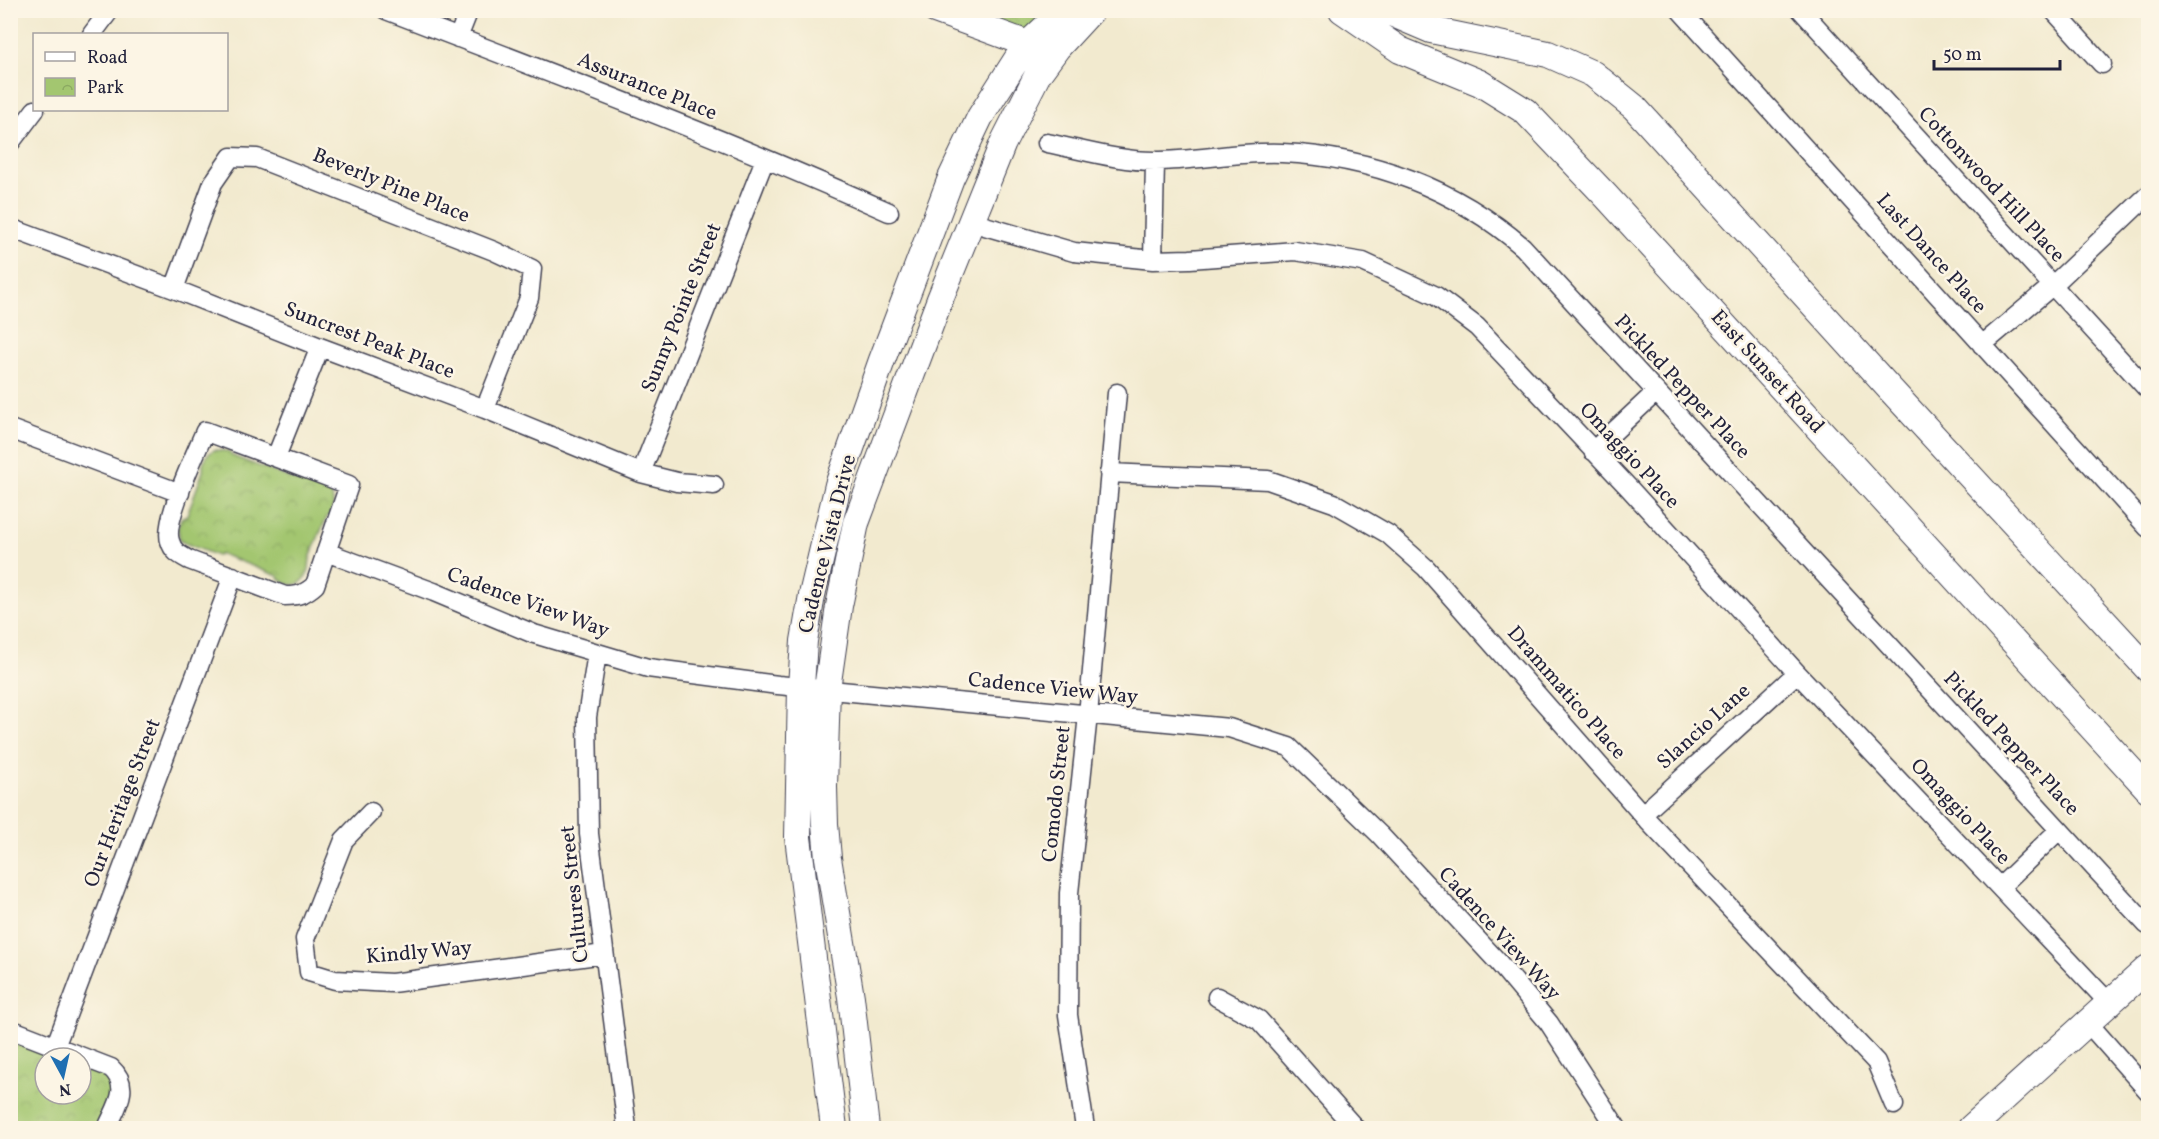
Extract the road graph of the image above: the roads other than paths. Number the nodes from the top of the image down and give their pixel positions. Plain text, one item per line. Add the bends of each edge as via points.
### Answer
1 (110, 10) edge
2 (386, 10) edge
3 (469, 10) edge
4 (935, 10) edge
5 (1064, 10) edge
6 (1092, 10) edge
7 (1342, 10) edge
8 (1384, 10) edge
9 (1680, 10) edge
10 (1801, 10) edge
11 (2061, 13) edge
12 (93, 33) edge
13 (458, 38) junction
14 (1028, 44) junction
15 (1058, 48) junction
16 (2102, 64) dead end
17 (35, 111) edge
18 (1047, 142) dead end
19 (10, 143) edge
20 (765, 159) junction
21 (1155, 161) junction
22 (2148, 195) edge
23 (889, 212) dead end
24 (971, 222) junction
25 (10, 228) edge
26 (1153, 260) junction
27 (2053, 285) junction
28 (174, 289) junction
29 (1982, 345) junction
30 (320, 347) junction
31 (2148, 390) edge
32 (1656, 392) junction
33 (1117, 393) dead end
34 (485, 410) junction
35 (10, 429) edge
36 (1593, 451) junction
37 (276, 457) junction
38 (641, 473) junction
39 (1109, 473) junction
40 (714, 485) dead end
41 (180, 493) junction
42 (2148, 528) edge
43 (326, 552) junction
44 (233, 576) junction
45 (597, 653) junction
46 (2148, 669) edge
47 (1797, 673) junction
48 (801, 687) junction
49 (827, 689) junction
50 (1088, 715) junction
51 (2148, 789) edge
52 (371, 812) dead end
53 (1642, 814) junction
54 (2059, 830) junction
55 (2000, 887) junction
56 (2147, 925) dead end
57 (604, 954) junction
58 (2148, 969) edge
59 (1217, 997) dead end
60 (2110, 1004) junction
61 (2088, 1023) junction
62 (10, 1029) edge
63 (52, 1046) edge
64 (55, 1046) edge
65 (93, 1061) edge
66 (2148, 1091) edge
67 (1894, 1105) dead end
68 (866, 1126) edge
69 (107, 1128) edge
70 (627, 1128) edge
71 (832, 1128) edge
72 (1085, 1128) edge
73 (1355, 1128) edge
74 (1617, 1128) edge
75 (1971, 1128) edge

1 - 12 street
2 - 13 street, Assurance Place
3 - 13 street
4 - 14 street
5 - 14 street, Cadence Vista Drive
6 - 15 street, Cadence Vista Drive
7 - 51 street, East Sunset Road via 1400,50 1480,83 1525,111
8 - 46 street via 1431,30 1548,54 1593,74 1634,107
9 - 29 street, Last Dance Place
10 - 27 street, Cottonwood Hill Place
11 - 16 street
13 - 20 street, Assurance Place
14 - 15 street
14 - 48 street, Cadence Vista Drive via 980,117 951,178 838,485 812,595
15 - 24 street, Cadence Vista Drive via 1019,109
17 - 19 street
18 - 21 street, Pickled Pepper Place via 1128,160
20 - 23 street, Assurance Place
20 - 38 street, Sunny Pointe Street
21 - 26 street
21 - 32 street, Pickled Pepper Place via 1291,154 1368,164 1432,187 1499,226 1523,247
22 - 27 street
24 - 26 street, Omaggio Place via 1074,252
24 - 49 street, Cadence Vista Drive via 856,523
25 - 28 street, Suncrest Peak Place
26 - 36 street, Omaggio Place via 1295,251 1363,262 1436,296 1477,327
27 - 29 street
27 - 31 street, Cottonwood Hill Place
28 - 30 street, Suncrest Peak Place
28 - 34 street, Beverly Pine Place via 213,183 231,157 257,158 532,269 529,298
29 - 42 street, Last Dance Place
30 - 34 street, Suncrest Peak Place
30 - 37 street
32 - 36 street
32 - 54 street, Pickled Pepper Place
33 - 39 street, Comodo Street
34 - 38 street, Suncrest Peak Place
35 - 41 street
36 - 47 street, Omaggio Place
37 - 41 street via 206,431
37 - 43 street via 350,485
38 - 40 street, Suncrest Peak Place via 677,482
39 - 50 street, Comodo Street
39 - 53 street, Drammatico Place via 1268,480 1334,503 1388,534 1426,568
41 - 44 street via 168,532 176,553
43 - 44 street via 315,585 296,596 285,596
43 - 45 street, Cadence View Way via 534,634
44 - 64 street, Our Heritage Street
45 - 48 street, Cadence View Way via 648,668
45 - 57 street, Cultures Street via 586,717 589,834
47 - 53 street, Slancio Lane
47 - 55 street, Omaggio Place
48 - 49 street, Cadence View Way
48 - 71 street, Cadence Vista Drive via 798,837
49 - 50 street, Cadence View Way
49 - 68 street, Cadence Vista Drive via 824,787 828,858 851,997
50 - 72 street, Comodo Street via 1069,904 1068,1015
50 - 74 street, Cadence View Way via 1229,729 1289,747 1380,835 1498,962 1549,1023
52 - 57 street, Kindly Way via 344,840 305,939 309,972 335,980 392,982
53 - 67 street, Drammatico Place via 1876,1062
54 - 55 street
54 - 56 street, Pickled Pepper Place
55 - 60 street, Omaggio Place
57 - 70 street, Cultures Street
58 - 60 street
59 - 73 street via 1259,1020
60 - 61 street
61 - 66 street
61 - 75 street
62 - 63 street
65 - 69 street via 111,1068 122,1086
68 - 71 street

